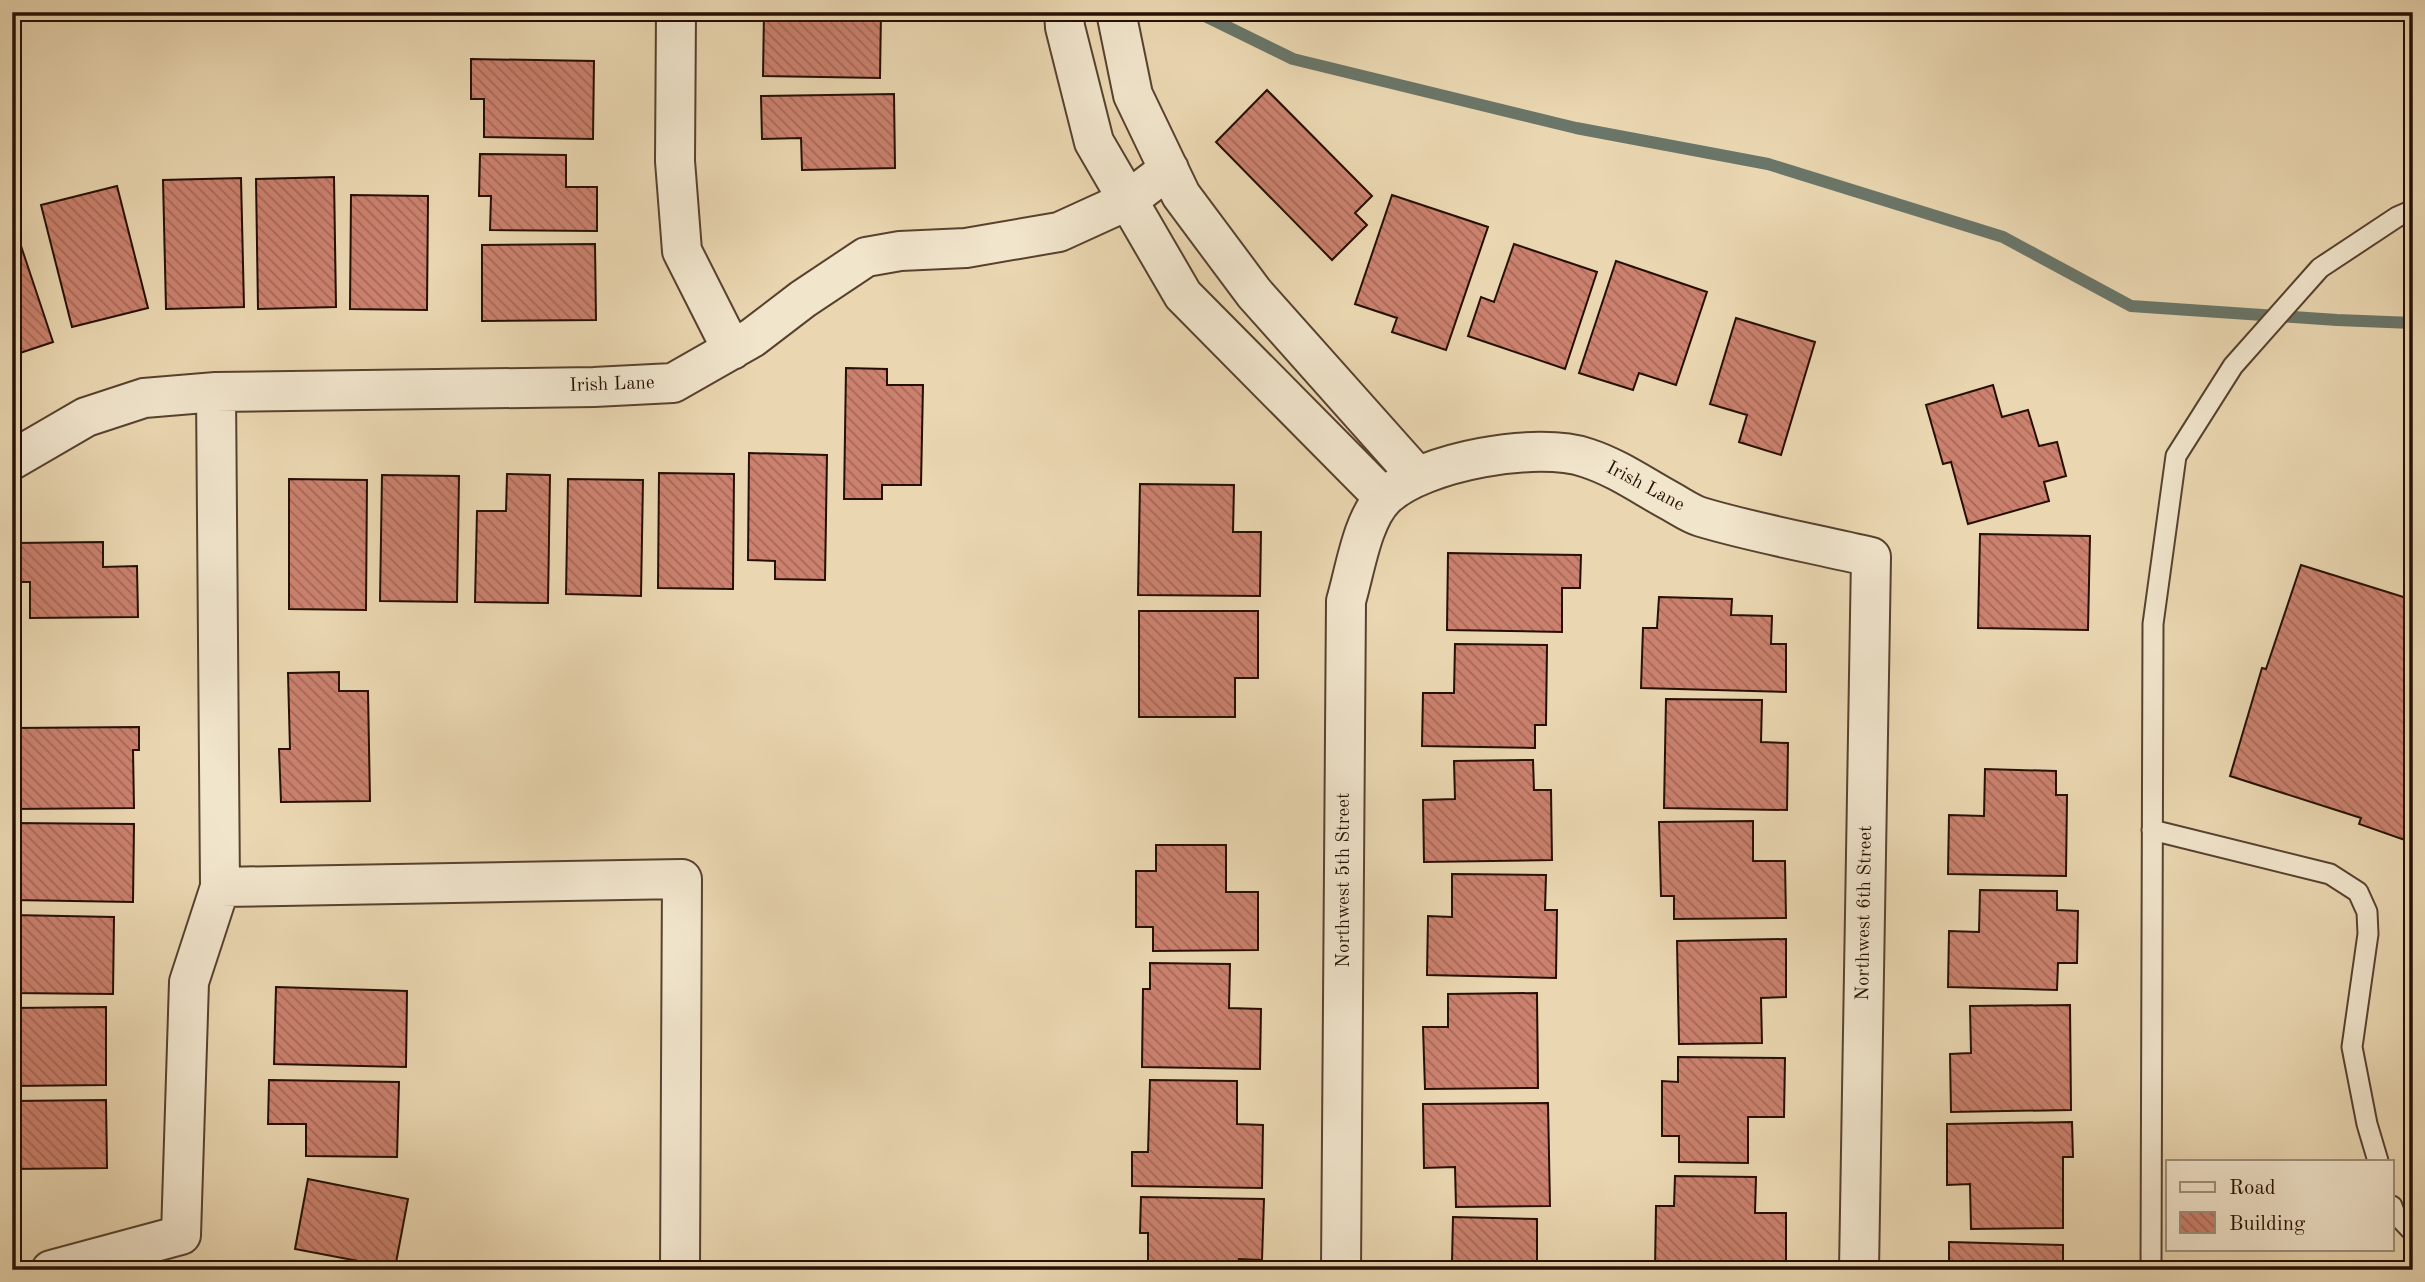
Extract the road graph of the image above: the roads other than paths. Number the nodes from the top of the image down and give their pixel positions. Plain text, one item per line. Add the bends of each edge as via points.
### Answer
1 (676, 12) edge
2 (1064, 12) edge
3 (1116, 12) edge
4 (1169, 169) junction
5 (1127, 201) junction
6 (2413, 210) edge
7 (732, 351) junction
8 (216, 392) junction
9 (12, 460) edge
10 (1417, 475) junction
11 (1384, 498) junction
12 (1871, 557) joint
13 (2152, 830) junction
14 (220, 887) junction
15 (2378, 1160) edge
16 (2394, 1213) edge
17 (2413, 1232) edge
18 (51, 1270) edge
19 (680, 1270) edge
20 (1341, 1270) edge
21 (1859, 1270) edge
22 (2151, 1270) edge

1 - 7 street via 675,161 682,251
2 - 5 street via 1094,142
3 - 4 street via 1133,95
4 - 5 street, Irish Lane
4 - 10 street via 1181,195 1254,293
5 - 7 street, Irish Lane via 1059,232 966,248 866,257
5 - 11 street via 1183,295
6 - 13 lane via 2320,268 2233,366 2176,456 2153,624
7 - 8 street, Irish Lane via 673,383
8 - 9 street, Irish Lane via 144,398 86,417
8 - 14 street
10 - 11 street, Northwest 5th Street
10 - 12 street, Irish Lane via 1508,453 1584,457 1612,467 1698,516
11 - 20 street, Northwest 5th Street via 1370,518 1346,601
12 - 21 street, Northwest 6th Street
13 - 15 lane via 2330,874 2358,892 2367,912 2368,934 2352,1047
13 - 22 lane
14 - 18 street via 189,982 181,1235
14 - 19 street via 682,879
16 - 17 lane

